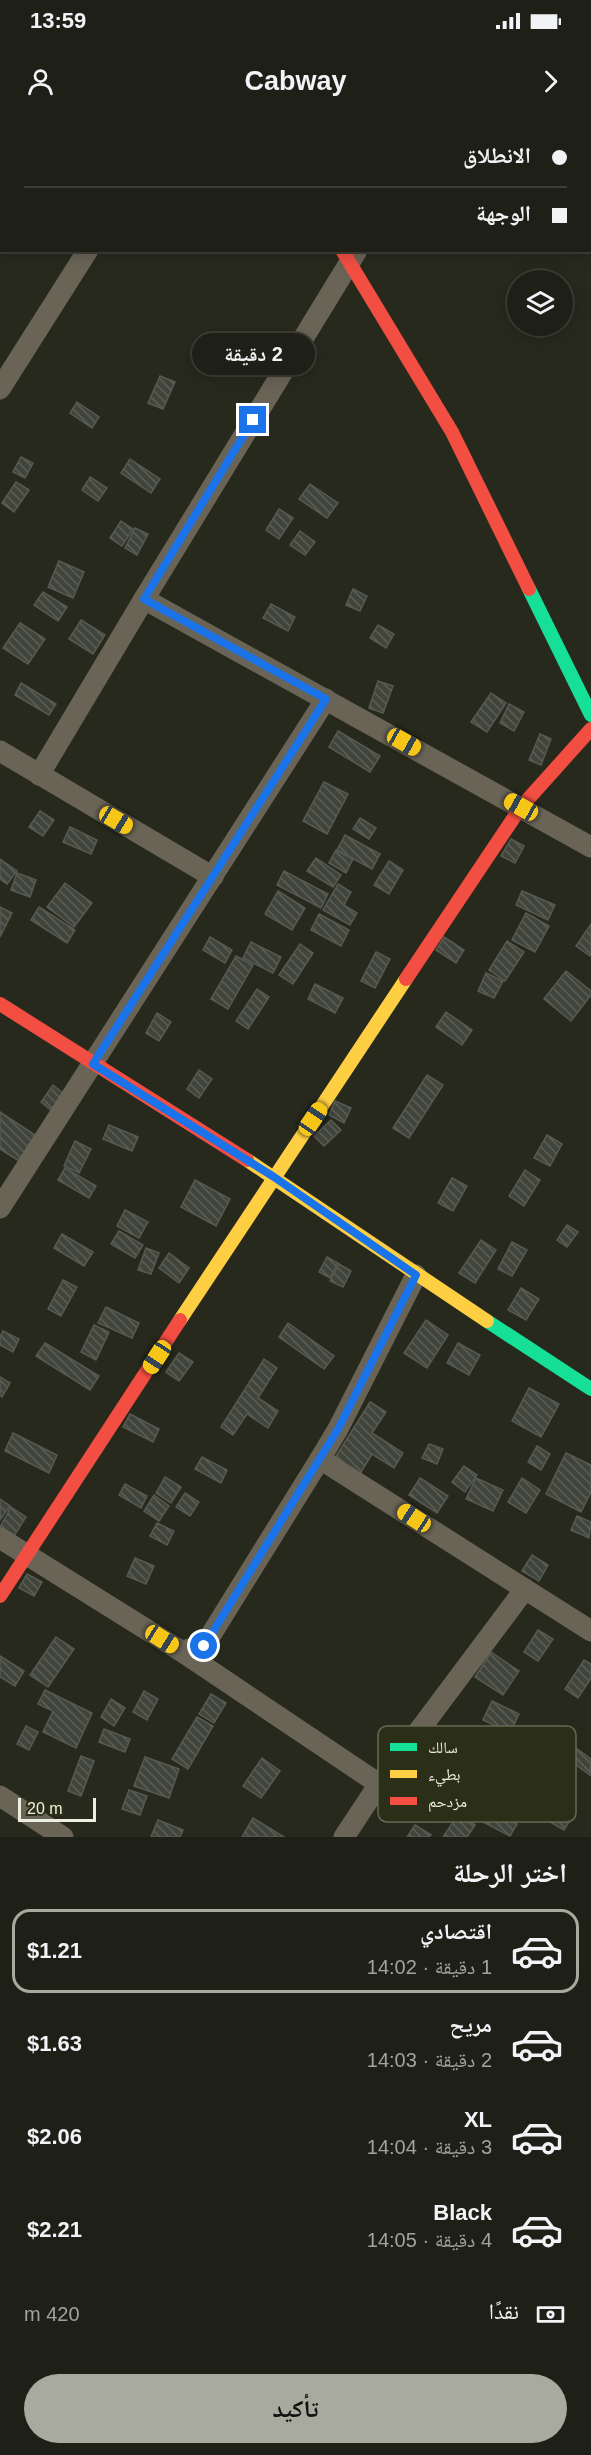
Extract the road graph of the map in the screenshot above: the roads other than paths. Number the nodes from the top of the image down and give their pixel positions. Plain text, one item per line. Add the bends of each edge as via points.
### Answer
1 (87, 252) edge
2 (350, 254) edge
3 (0, 389) edge
4 (144, 599) junction
5 (326, 699) junction
6 (591, 715) edge
7 (591, 729) edge
8 (0, 751) edge
9 (39, 775) junction
10 (521, 807) junction
11 (591, 847) edge
12 (213, 877) junction
13 (0, 1004) edge
14 (93, 1064) junction
15 (274, 1177) junction
16 (0, 1208) edge
17 (416, 1275) junction
18 (591, 1389) edge
19 (320, 1459) junction
20 (0, 1538) edge
21 (27, 1557) junction
22 (525, 1589) junction
23 (0, 1596) edge
24 (591, 1631) edge
25 (181, 1651) junction
26 (422, 1726) edge
27 (378, 1783) edge
28 (378, 1786) edge
29 (0, 1796) edge
30 (63, 1837) edge
31 (344, 1837) edge

1 - 3 street
2 - 4 street
2 - 6 street via 452,432
4 - 5 street
4 - 9 street
5 - 10 street
5 - 12 street
7 - 10 street
8 - 9 street
9 - 12 street
10 - 11 street
10 - 15 street
12 - 14 street
13 - 14 street
14 - 15 street
14 - 16 street
15 - 17 street
15 - 21 street
17 - 18 street
17 - 19 street
19 - 22 street
19 - 25 street via 204,1646
20 - 21 street
21 - 23 street
21 - 25 street
22 - 24 street
22 - 26 street
25 - 27 street
28 - 31 street
29 - 30 street

